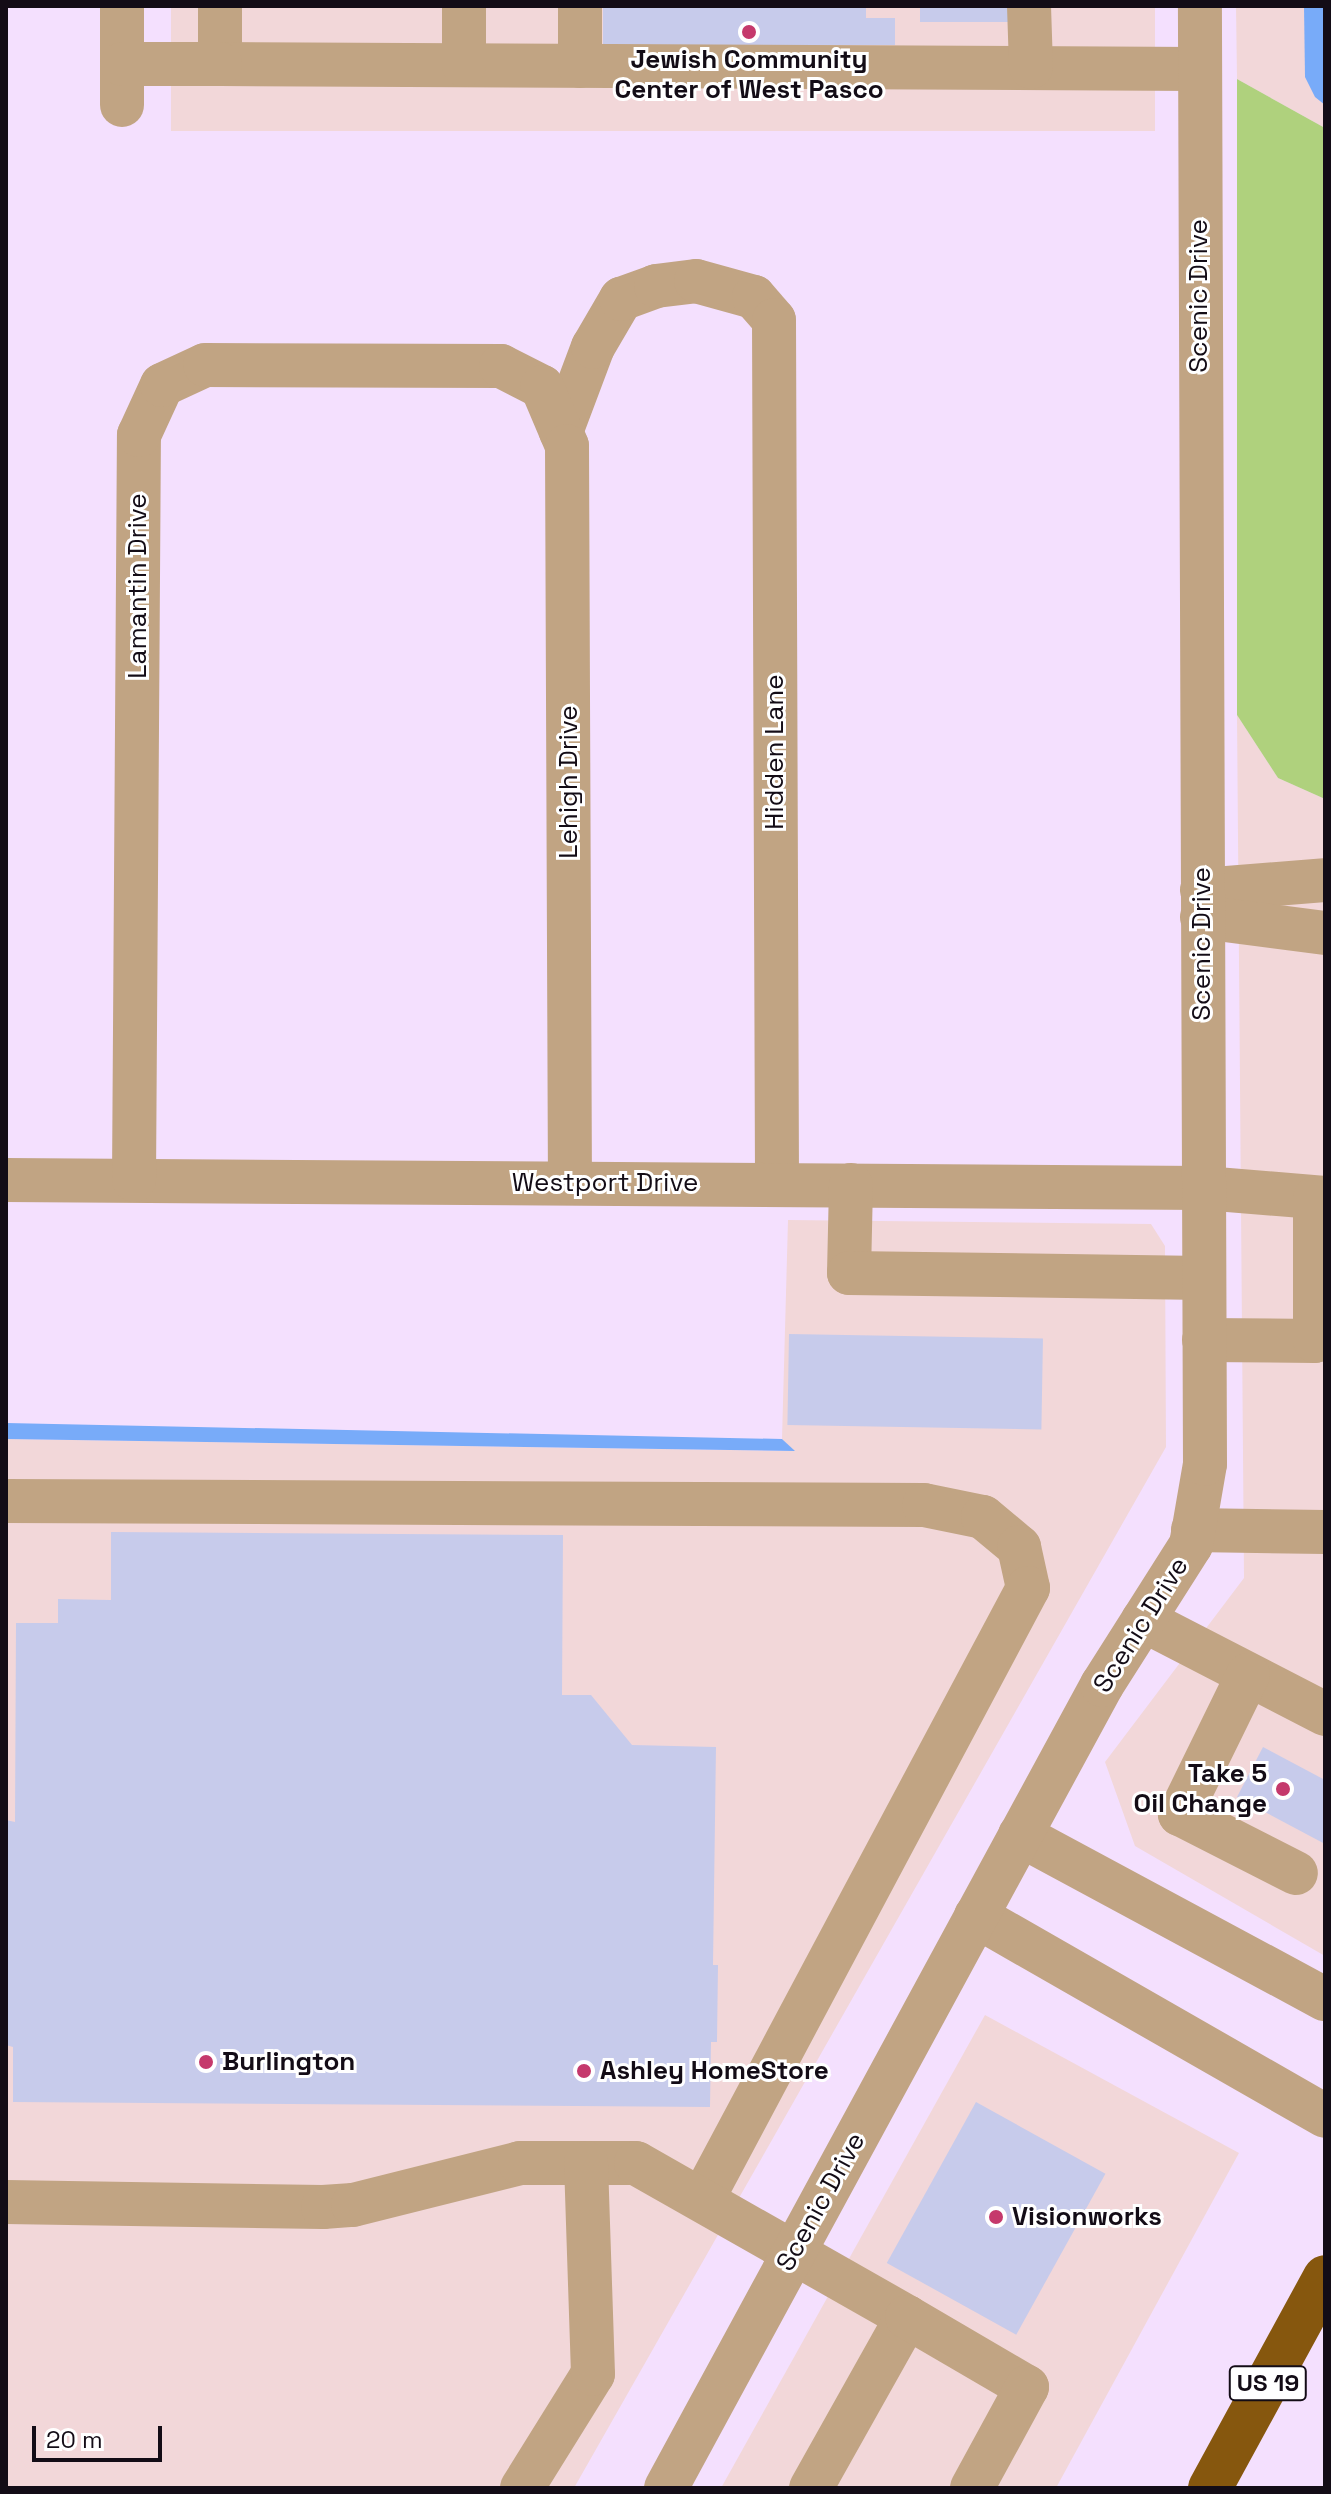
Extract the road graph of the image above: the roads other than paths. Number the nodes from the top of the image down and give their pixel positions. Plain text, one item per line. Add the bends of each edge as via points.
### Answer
1 (122, 6) edge
2 (220, 6) edge
3 (464, 6) edge
4 (580, 6) edge
5 (1029, 6) edge
6 (1200, 6) edge
7 (220, 64) junction
8 (464, 65) junction
9 (580, 66) junction
10 (1031, 67) junction
11 (1197, 69) junction
12 (542, 387) joint
13 (561, 432) junction
14 (1325, 880) edge
15 (1202, 904) junction
16 (1325, 933) edge
17 (6, 1180) edge
18 (134, 1180) junction
19 (570, 1183) junction
20 (777, 1185) junction
21 (851, 1185) junction
22 (1204, 1188) junction
23 (1320, 1198) edge
24 (1204, 1278) junction
25 (1204, 1340) junction
26 (6, 1501) edge
27 (1193, 1530) junction
28 (1325, 1532) edge
29 (1143, 1620) junction
30 (1248, 1675) junction
31 (1325, 1714) edge
32 (1020, 1835) junction
33 (1296, 1873) dead end
34 (976, 1916) junction
35 (1325, 1999) edge
36 (1325, 2116) edge
37 (586, 2163) junction
38 (702, 2200) junction
39 (6, 2202) edge
40 (794, 2252) junction
41 (1325, 2277) edge
42 (907, 2317) junction
43 (522, 2488) edge
44 (666, 2488) edge
45 (811, 2488) edge
46 (972, 2488) edge
47 (1210, 2488) edge

1 - 7 street via 122,84
2 - 7 street
3 - 8 street
4 - 9 street
5 - 10 street
6 - 11 street, Scenic Drive
7 - 8 street
8 - 9 street
9 - 10 street
10 - 11 street
11 - 15 street, Scenic Drive
12 - 13 street, Lehigh Drive
12 - 18 street, Lamantin Drive via 501,366 205,365 162,385 139,435
13 - 19 street, Lehigh Drive via 567,446
13 - 20 street, Hidden Lane via 593,347 621,299 656,286 696,281 754,297 774,320
14 - 15 street
15 - 16 street
15 - 22 street, Scenic Drive
17 - 18 street, Westport Drive
18 - 19 street, Westport Drive
19 - 20 street, Westport Drive
20 - 21 street, Westport Drive
21 - 22 street, Westport Drive
21 - 24 street via 849,1273
22 - 23 street, Westport Drive
22 - 24 street, Scenic Drive
23 - 25 street via 1315,1341
24 - 25 street, Scenic Drive
25 - 27 street, Scenic Drive via 1205,1464
26 - 38 street via 924,1505 983,1517 1019,1547 1028,1588
27 - 28 street
27 - 29 street, Scenic Drive via 1191,1545
29 - 30 street
29 - 32 street, Scenic Drive
30 - 31 street
30 - 33 street via 1180,1814
32 - 34 street, Scenic Drive
32 - 35 street
34 - 36 street
34 - 40 street, Scenic Drive
37 - 38 street via 636,2163
37 - 39 street via 520,2163 353,2205
37 - 43 street via 593,2374
38 - 40 street
40 - 42 street
40 - 44 street, Scenic Drive
41 - 47 highway, US 19
42 - 45 street
42 - 46 street via 1027,2387

